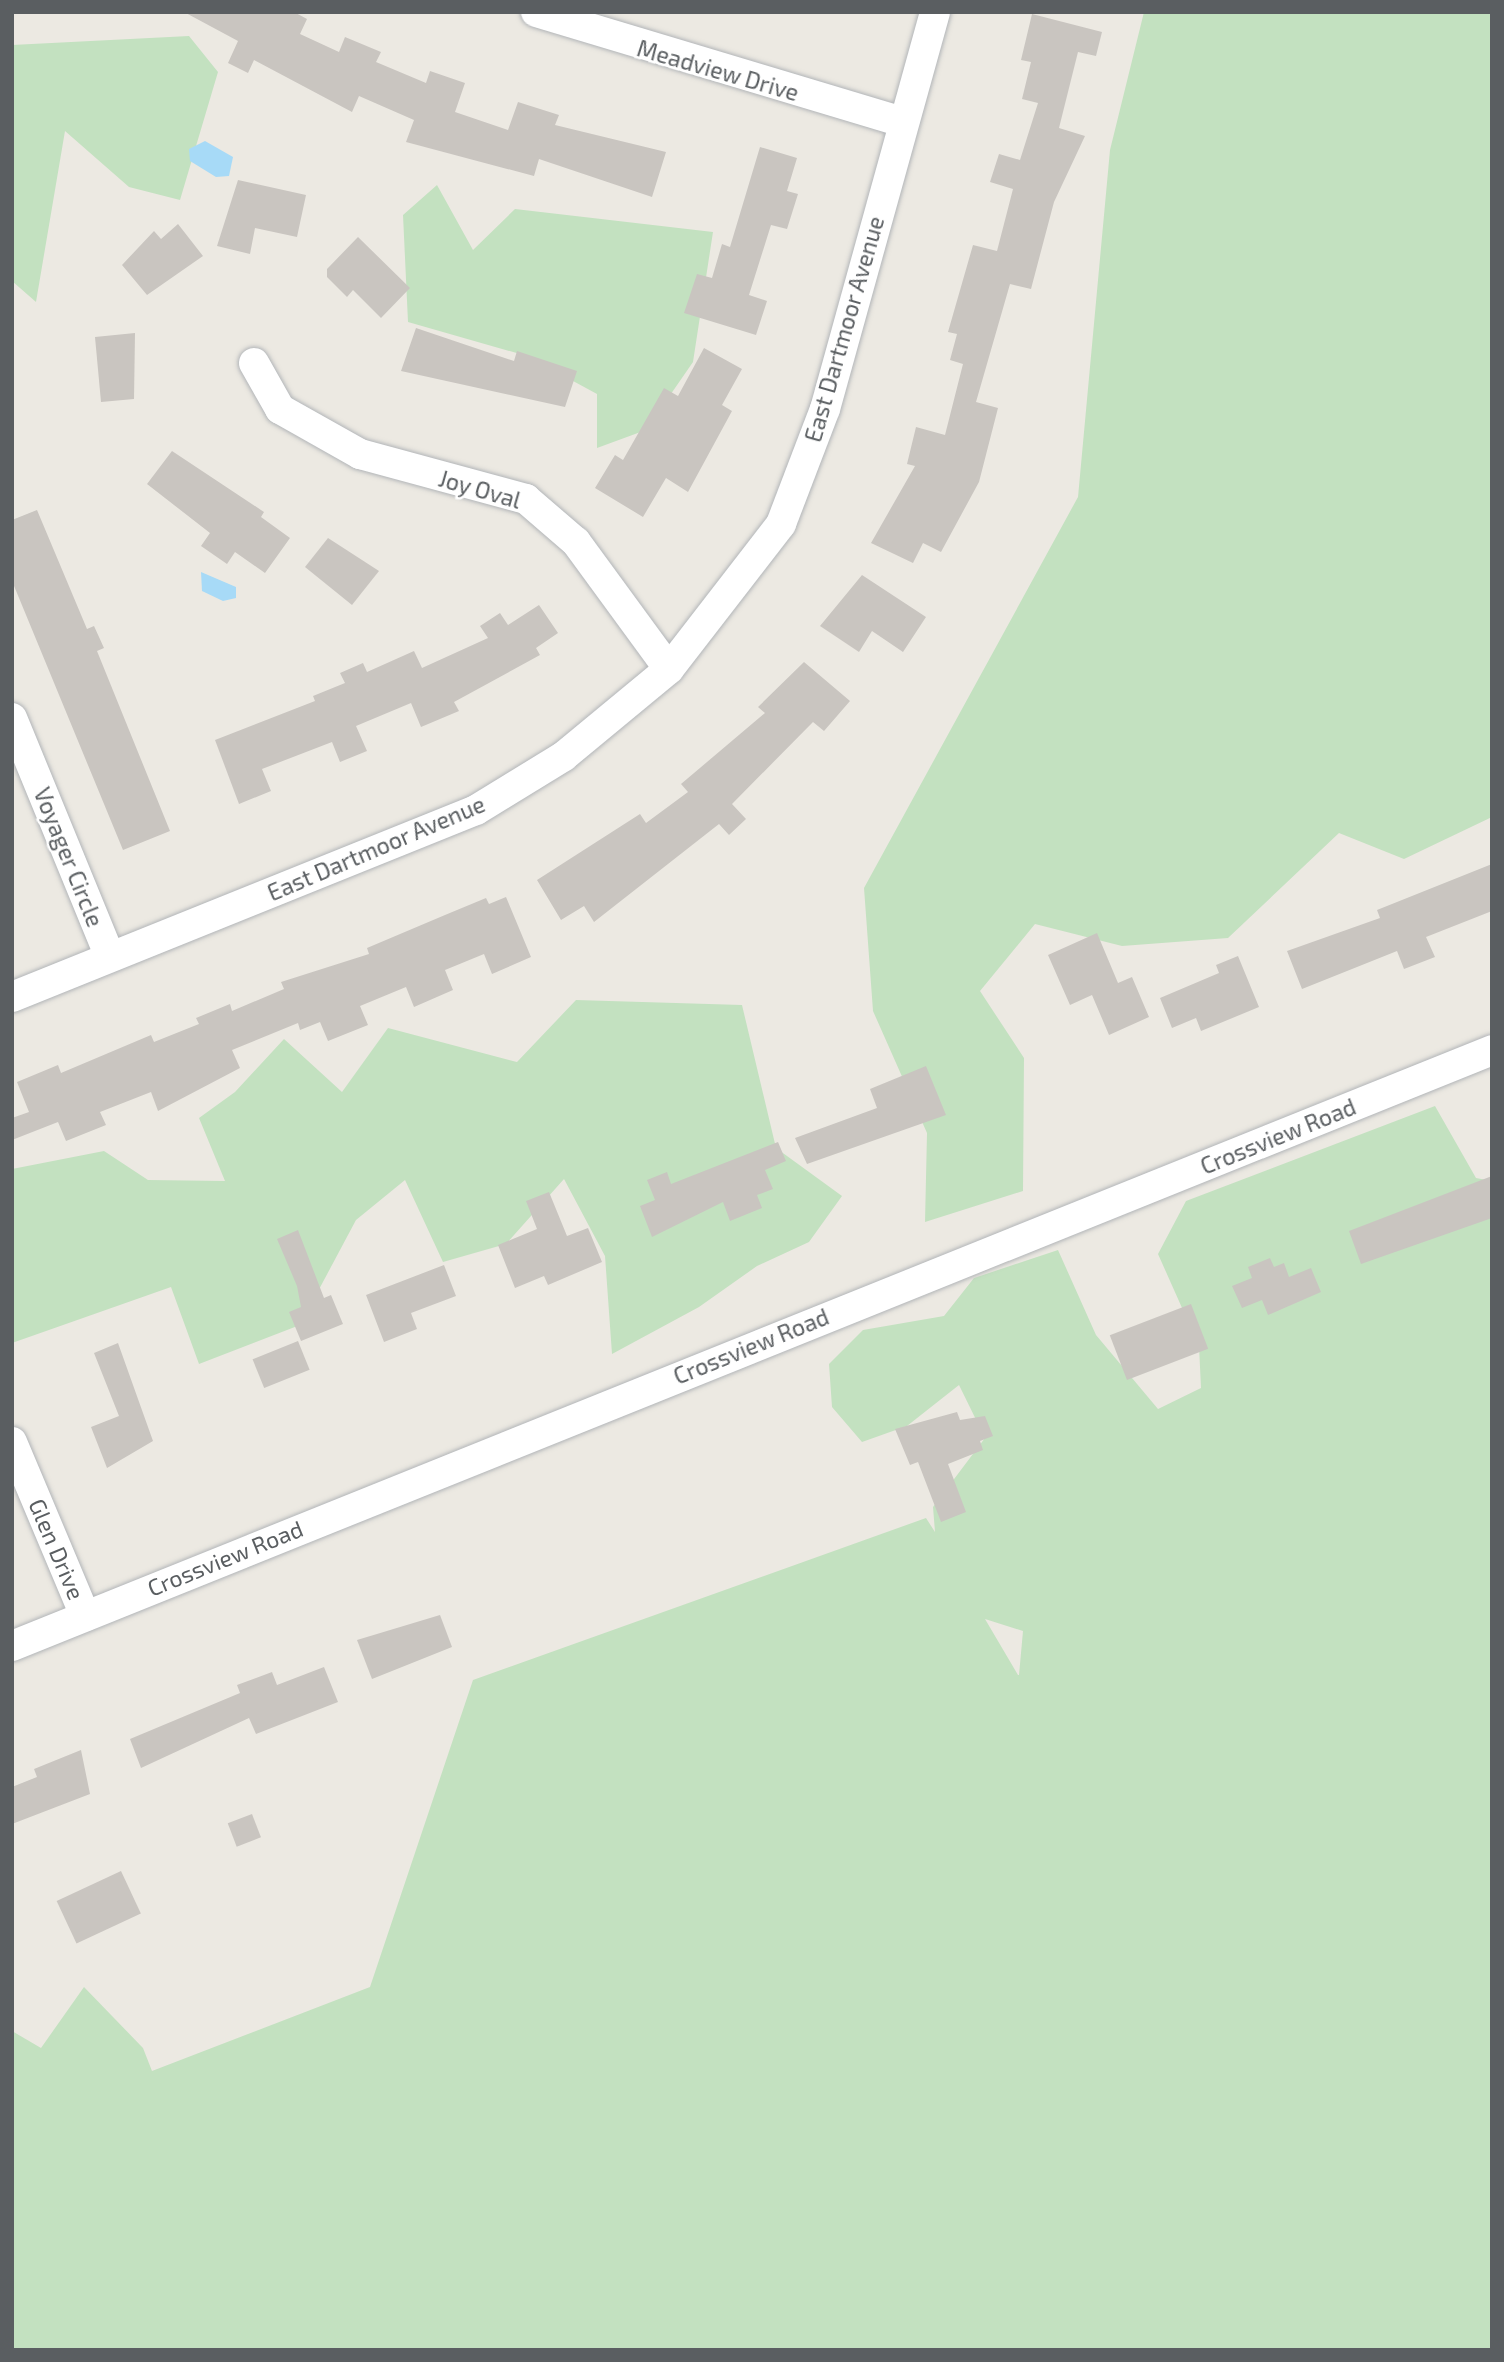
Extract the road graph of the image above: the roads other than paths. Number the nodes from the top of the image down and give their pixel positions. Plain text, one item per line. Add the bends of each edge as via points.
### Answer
1 (536, 12) edge
2 (935, 12) edge
3 (902, 122) junction
4 (254, 363) dead end
5 (669, 669) junction
6 (12, 718) edge
7 (110, 957) junction
8 (12, 997) edge
9 (1492, 1050) edge
10 (12, 1443) edge
11 (85, 1616) junction
12 (12, 1646) edge

1 - 3 street, Meadview Drive
2 - 3 street, East Dartmoor Avenue
3 - 5 street, East Dartmoor Avenue via 825,409 781,524
4 - 5 street, Joy Oval via 281,409 360,454 526,499 576,542
5 - 7 street, East Dartmoor Avenue via 564,756 477,810
6 - 7 street, Voyager Circle
7 - 8 street, East Dartmoor Avenue
9 - 11 street, Crossview Road
10 - 11 street, Glen Drive
11 - 12 street, Crossview Road

